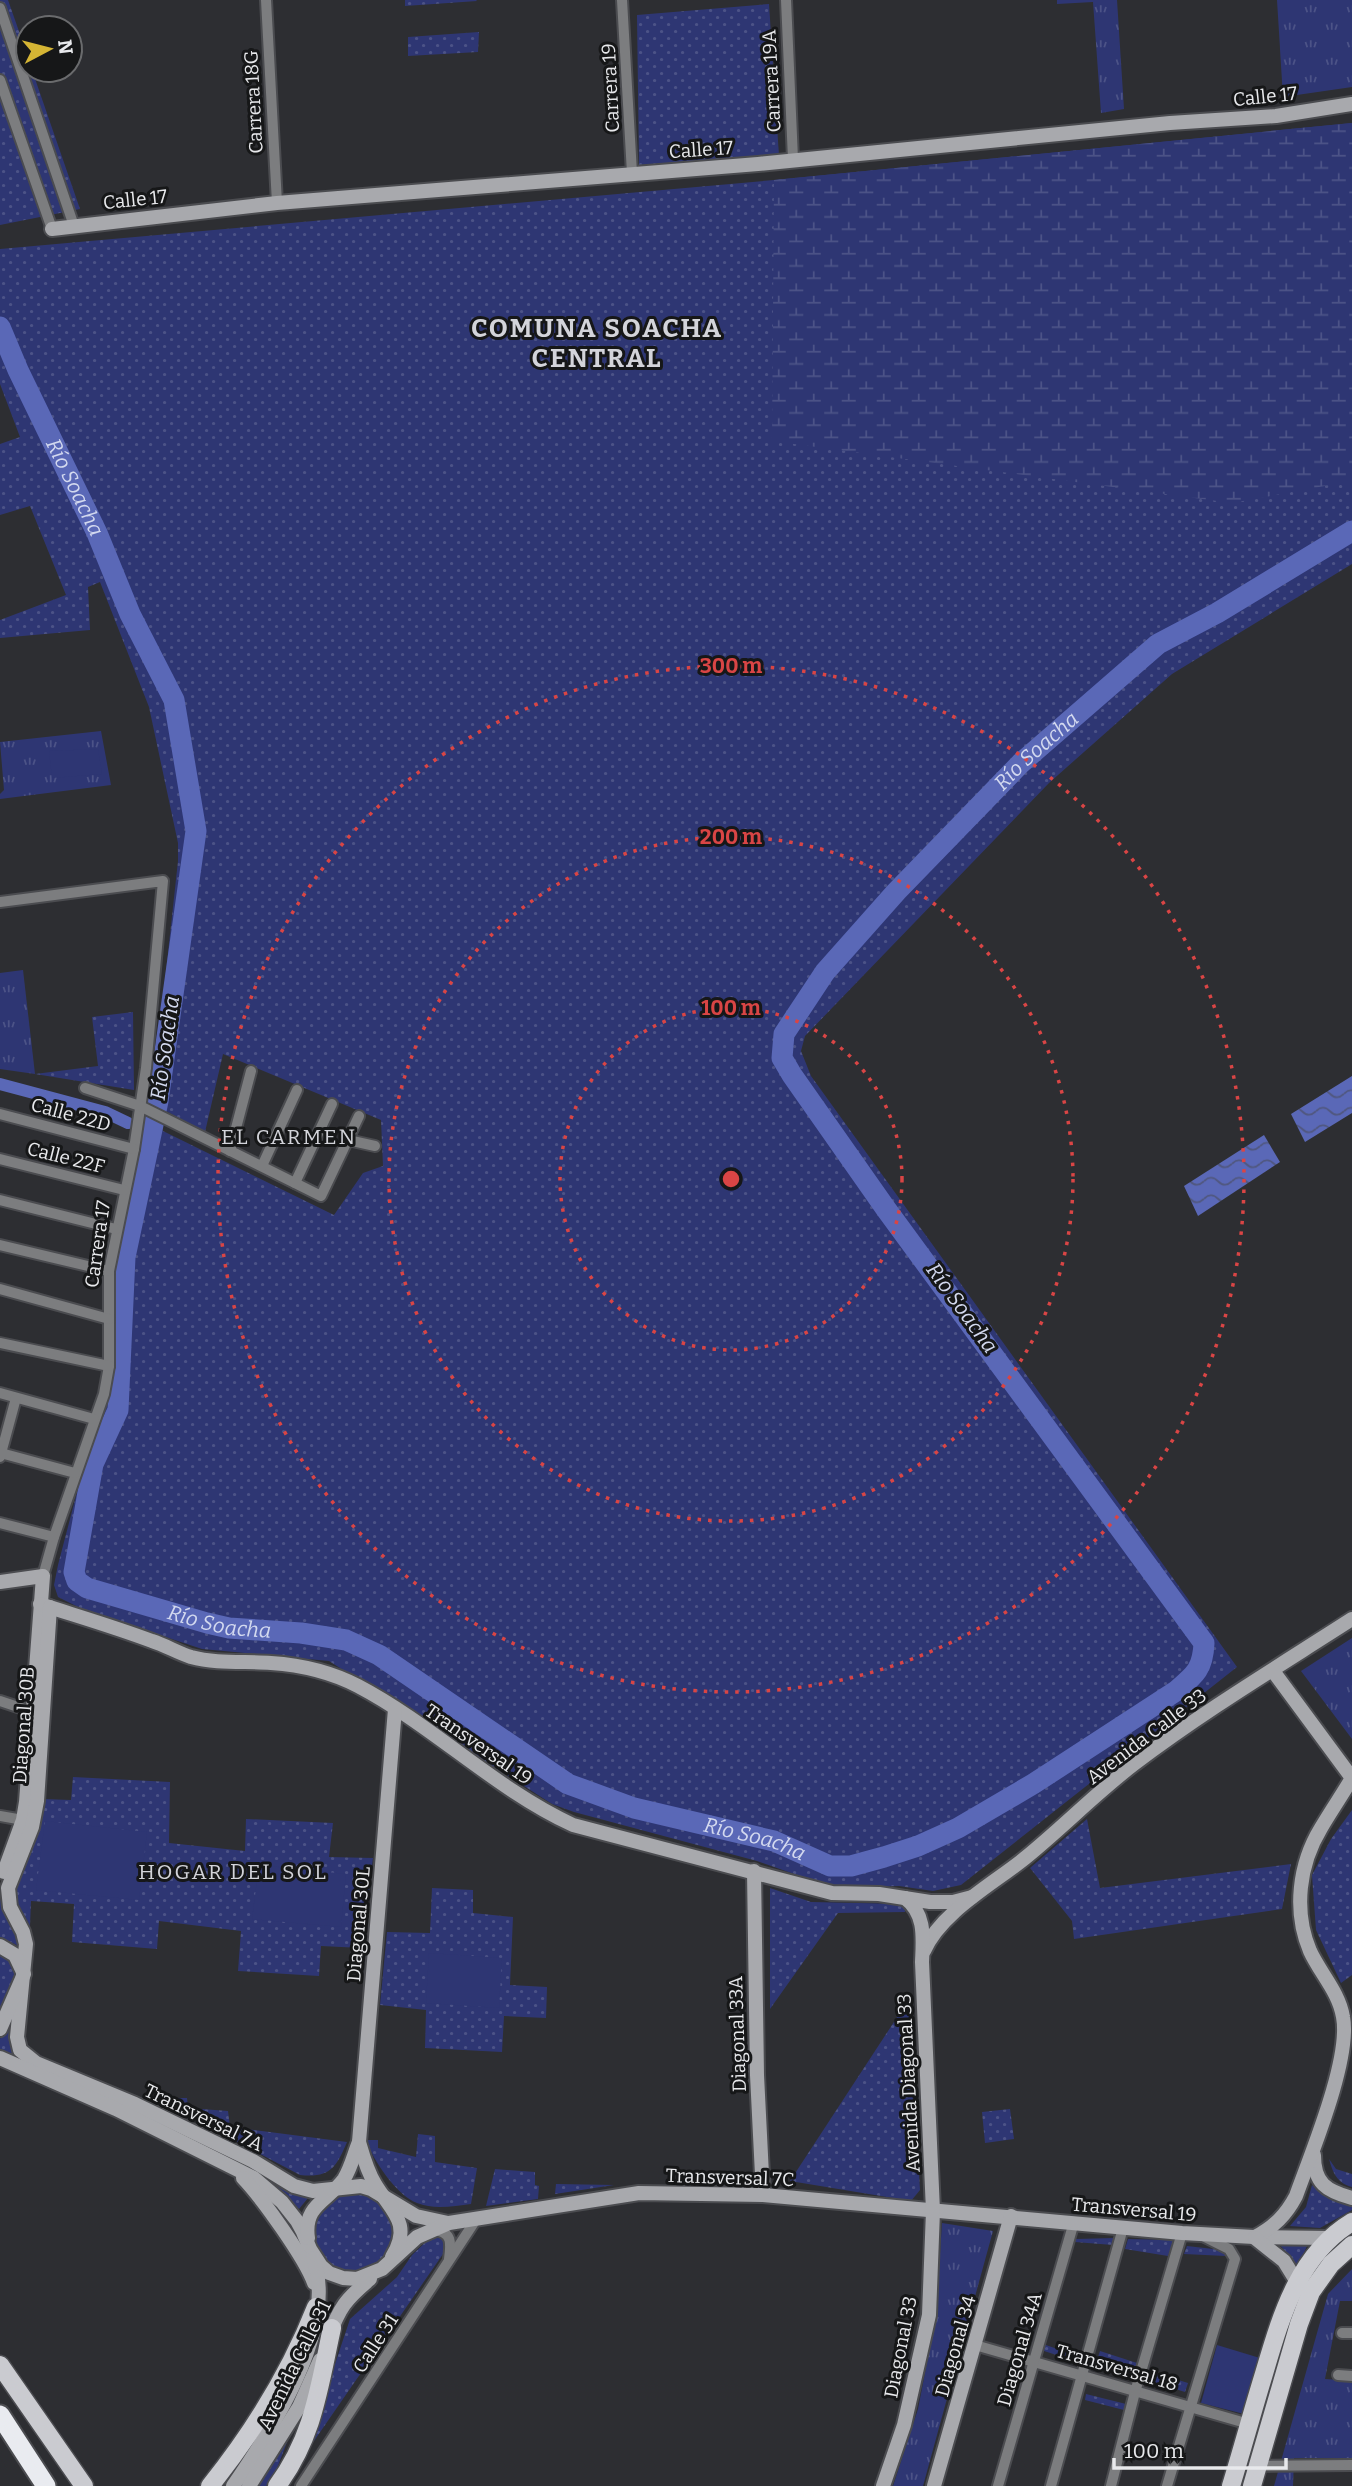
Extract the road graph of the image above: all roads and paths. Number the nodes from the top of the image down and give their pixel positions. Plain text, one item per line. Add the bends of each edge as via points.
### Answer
1 (266, 0) edge
2 (622, 0) edge
3 (786, 0) edge
4 (0, 8) edge
5 (0, 80) edge
6 (1352, 104) edge
7 (793, 159) junction
8 (632, 173) junction
9 (277, 203) junction
10 (74, 226) junction
11 (52, 229) joint
12 (0, 902) edge
13 (251, 1071) dead end
14 (85, 1088) dead end
15 (297, 1090) dead end
16 (332, 1104) dead end
17 (144, 1108) junction
18 (0, 1114) edge
19 (359, 1116) dead end
20 (348, 1140) junction
21 (375, 1146) dead end
22 (134, 1149) junction
23 (230, 1151) junction
24 (0, 1159) edge
25 (262, 1166) junction
26 (295, 1183) junction
27 (124, 1190) junction
28 (0, 1200) edge
29 (116, 1228) junction
30 (0, 1245) edge
31 (109, 1271) junction
32 (0, 1289) edge
33 (109, 1318) junction
34 (0, 1343) edge
35 (109, 1366) junction
36 (0, 1393) edge
37 (16, 1398) junction
38 (94, 1419) junction
39 (1, 1455) edge
40 (75, 1473) junction
41 (0, 1523) edge
42 (54, 1537) junction
43 (43, 1576) junction
44 (0, 1582) edge
45 (45, 1605) junction
46 (1352, 1619) edge
47 (1273, 1671) junction
48 (0, 1701) edge
49 (395, 1709) junction
50 (33, 1712) junction
51 (1352, 1778) edge
52 (0, 1816) edge
53 (23, 1820) junction
54 (754, 1871) junction
55 (3, 1881) edge
56 (972, 1897) junction
57 (903, 1898) junction
58 (0, 1946) edge
59 (922, 1954) junction
60 (24, 1974) junction
61 (0, 2029) edge
62 (0, 2058) edge
63 (359, 2142) junction
64 (1314, 2146) junction
65 (229, 2165) junction
66 (332, 2190) junction
67 (763, 2195) junction
68 (383, 2196) junction
69 (1352, 2198) edge
70 (933, 2211) junction
71 (1011, 2216) junction
72 (477, 2218) junction
73 (1074, 2222) junction
74 (1352, 2222) edge
75 (449, 2223) junction
76 (1123, 2228) junction
77 (432, 2230) junction
78 (1182, 2233) junction
79 (1199, 2234) junction
80 (1254, 2237) junction
81 (1330, 2238) junction
82 (1352, 2245) edge
83 (310, 2249) junction
84 (449, 2262) junction
85 (382, 2269) junction
86 (1297, 2282) junction
87 (317, 2302) junction
88 (332, 2328) junction
89 (975, 2346) junction
90 (1033, 2362) junction
91 (0, 2365) edge
92 (1338, 2375) dead end
93 (1352, 2376) edge
94 (1082, 2377) junction
95 (1135, 2392) junction
96 (1192, 2407) junction
97 (0, 2415) edge
98 (1249, 2424) junction
99 (1352, 2465) edge
100 (1257, 2466) junction
101 (46, 2486) edge
102 (84, 2486) edge
103 (210, 2486) edge
104 (233, 2486) edge
105 (250, 2486) edge
106 (277, 2486) edge
107 (301, 2486) edge
108 (883, 2486) edge
109 (934, 2486) edge
110 (998, 2486) edge
111 (1051, 2486) edge
112 (1111, 2486) edge
113 (1167, 2486) edge
114 (1231, 2486) edge
115 (1252, 2486) edge

1 - 9 street, Carrera 18G
2 - 8 street, Carrera 19
3 - 7 street, Carrera 19A
4 - 10 street
5 - 11 street
6 - 7 main road, Calle 17 via 1276,116
7 - 8 main road, Calle 17
8 - 9 main road, Calle 17
9 - 10 main road, Calle 17
10 - 11 main road, Calle 17
12 - 17 street, Carrera 17 via 163,881
13 - 23 street
14 - 17 street
15 - 25 street
16 - 26 street
17 - 22 street, Carrera 17
17 - 23 street
18 - 22 street, Calle 22D
19 - 20 street
20 - 21 street
20 - 26 street via 321,1196
22 - 27 street, Carrera 17
23 - 25 street
24 - 27 street, Calle 22F
25 - 26 street
27 - 29 street, Carrera 17
28 - 29 street
29 - 31 street, Carrera 17
30 - 31 street
31 - 33 street, Carrera 17
32 - 33 street
33 - 35 street, Carrera 17
34 - 35 street
35 - 38 street, Carrera 17
36 - 37 street
37 - 38 street
37 - 39 street
38 - 40 street, Carrera 17
39 - 40 street
40 - 42 street, Carrera 17
41 - 42 street
42 - 43 street, Carrera 17
43 - 44 main road
43 - 45 main road, Carrera 17
45 - 49 main road, Transversal 19 via 191,1657 328,1673
45 - 50 main road, Diagonal 30B
45 - 55 main road, Diagonal 30B via 36,1808 29,1836
46 - 47 main road, Avenida Calle 33
47 - 51 main road
47 - 56 main road, Avenida Calle 33 via 1132,1766
48 - 50 street
49 - 54 main road, Transversal 19 via 502,1784 573,1825
49 - 63 main road, Diagonal 30L
50 - 53 main road, Diagonal 30B
51 - 64 main road via 1320,1829 1302,1874 1300,1909 1305,1938 1344,2017 1342,2060
52 - 53 street
53 - 55 main road, Diagonal 30B
54 - 57 main road, Transversal 19 via 832,1893
54 - 67 main road, Diagonal 33A
55 - 60 main road via 25,1937
56 - 57 main road, Transversal 19 via 953,1902
56 - 59 main road, Avenida Calle 33 via 929,1940
57 - 59 main road, Avenida Diagonal 33 via 914,1905 921,1920
58 - 60 main road via 15,1955
59 - 70 main road, Avenida Diagonal 33
60 - 61 main road
60 - 66 main road, Transversal 7A via 18,2043 27,2057 253,2161 294,2186
62 - 65 main road, Transversal 7A
63 - 66 main road, Avenida Calle 31 via 344,2179
63 - 68 main road
64 - 69 main road via 1314,2171 1320,2181 1334,2193
64 - 80 main road via 1287,2213
65 - 83 main road, Transversal 7A via 254,2178 282,2202
65 - 87 main road via 268,2210 306,2267
66 - 68 main road, Transversal 7A via 360,2186
66 - 83 main road, Avenida Calle 31 via 309,2220
67 - 70 main road, Transversal 7C
67 - 72 main road, Transversal 7C via 639,2193
68 - 75 main road, Transversal 7C via 416,2216
68 - 85 main road, Avenida Calle 31 via 394,2209 401,2233 399,2246
70 - 71 main road, Transversal 7C
70 - 108 main road, Diagonal 33 via 929,2315 904,2425
71 - 73 main road, Transversal 19
71 - 89 main road, Diagonal 34
72 - 75 main road, Transversal 7C
72 - 84 street, Calle 31
73 - 76 main road, Transversal 19
73 - 90 street, Diagonal 34A
74 - 81 main road
75 - 77 main road, Transversal 7C
76 - 78 main road, Transversal 19
76 - 94 street
77 - 84 street via 449,2237
77 - 85 main road, Transversal 7C via 417,2237
78 - 79 main road, Transversal 19
78 - 95 street
79 - 80 main road, Transversal 19
79 - 96 street via 1229,2249 1234,2259
80 - 81 main road, Transversal 19
80 - 86 main road via 1284,2261
81 - 86 main road
82 - 100 main road via 1331,2263 1311,2292
83 - 85 main road, Transversal 7C via 329,2273 343,2278 357,2279
83 - 87 main road, Avenida Calle 31 via 318,2275
84 - 107 street, Calle 31
85 - 88 main road, Avenida Calle 31 via 348,2297
86 - 98 main road via 1280,2320
87 - 103 main road via 291,2367
87 - 104 main road, Avenida Calle 31 via 292,2388 272,2429
88 - 105 main road, Avenida Calle 31 via 299,2407
88 - 106 main road via 307,2433
89 - 90 street, Transversal 18
89 - 109 main road, Diagonal 34
90 - 94 street, Transversal 18
90 - 110 street, Diagonal 34A
91 - 102 main road
92 - 93 street
94 - 95 street, Transversal 18
94 - 111 street
95 - 96 street, Transversal 18
95 - 112 street
96 - 98 street, Transversal 18
96 - 113 street
97 - 101 highway
98 - 114 main road
99 - 100 street
100 - 115 main road

